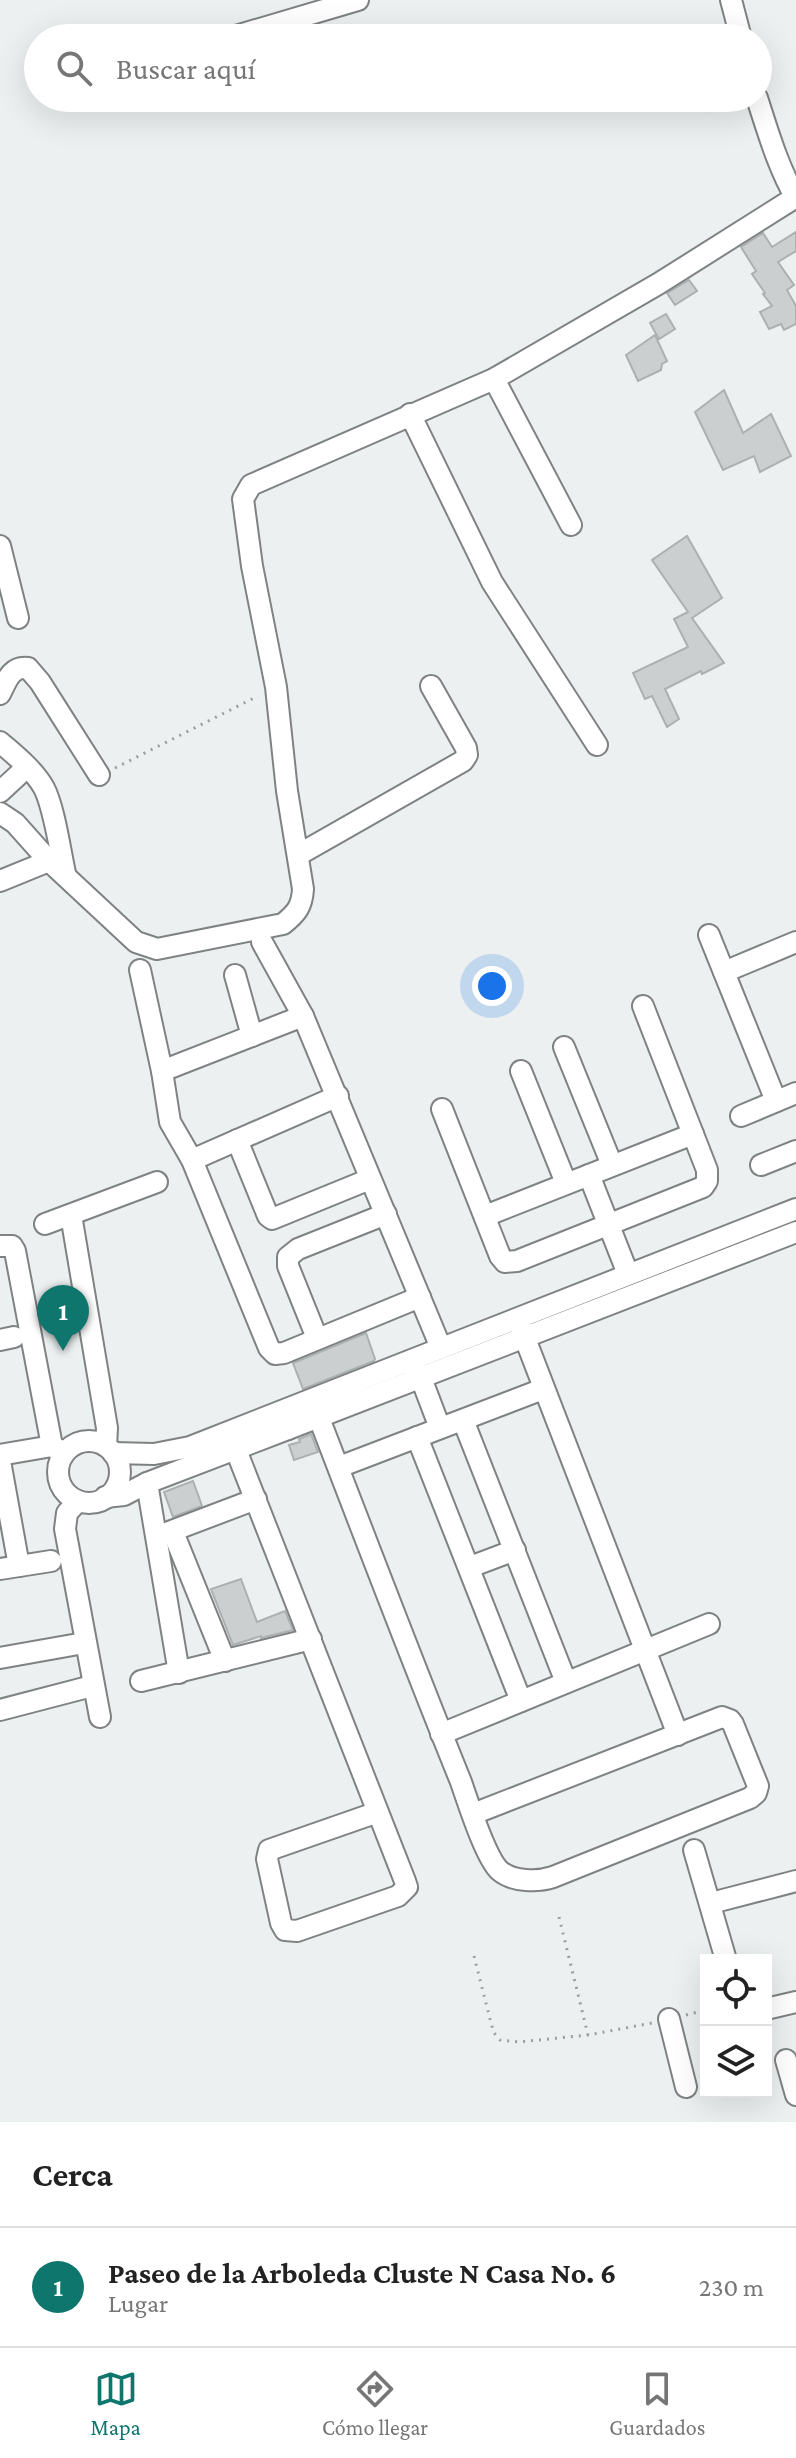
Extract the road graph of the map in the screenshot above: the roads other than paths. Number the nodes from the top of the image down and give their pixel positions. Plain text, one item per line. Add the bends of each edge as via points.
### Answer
1 (358, 0) edge
2 (731, 0) edge
3 (277, 24) edge
4 (737, 24) edge
5 (761, 112) edge
6 (796, 198) edge
7 (494, 379) junction
8 (410, 414) junction
9 (571, 525) dead end
10 (0, 546) edge
11 (18, 618) dead end
12 (431, 686) dead end
13 (0, 694) edge
14 (0, 742) edge
15 (597, 745) dead end
16 (27, 767) junction
17 (99, 775) road end
18 (0, 792) edge
19 (0, 813) edge
20 (298, 855) junction
21 (57, 867) junction
22 (0, 881) edge
23 (709, 935) dead end
24 (262, 942) dead end
25 (796, 942) edge
26 (140, 970) dead end
27 (724, 972) junction
28 (235, 975) dead end
29 (643, 1006) dead end
30 (303, 1016) junction
31 (252, 1036) junction
32 (564, 1047) dead end
33 (162, 1071) junction
34 (521, 1071) dead end
35 (796, 1093) edge
36 (338, 1096) junction
37 (776, 1101) junction
38 (442, 1109) dead end
39 (741, 1116) dead end
40 (693, 1134) junction
41 (237, 1140) junction
42 (796, 1151) edge
43 (192, 1160) junction
44 (612, 1165) junction
45 (761, 1165) dead end
46 (589, 1175) junction
47 (370, 1179) junction
48 (157, 1182) dead end
49 (566, 1183) junction
50 (796, 1209) edge
51 (386, 1214) junction
52 (71, 1215) junction
53 (485, 1216) junction
54 (45, 1224) dead end
55 (609, 1226) junction
56 (796, 1232) edge
57 (0, 1246) edge
58 (628, 1274) junction
59 (420, 1297) junction
60 (518, 1318) junction
61 (317, 1338) junction
62 (524, 1339) junction
63 (441, 1348) junction
64 (409, 1360) junction
65 (421, 1378) junction
66 (543, 1389) junction
67 (319, 1418) junction
68 (284, 1420) junction
69 (463, 1420) junction
70 (440, 1428) junction
71 (417, 1437) junction
72 (58, 1449) junction
73 (109, 1449) junction
74 (236, 1450) junction
75 (0, 1455) edge
76 (339, 1467) junction
77 (1, 1473) edge
78 (147, 1483) junction
79 (105, 1497) junction
80 (256, 1499) junction
81 (78, 1501) junction
82 (165, 1534) junction
83 (515, 1550) junction
84 (51, 1561) dead end
85 (470, 1567) junction
86 (9, 1568) edge
87 (709, 1624) dead end
88 (311, 1639) junction
89 (84, 1643) junction
90 (646, 1652) junction
91 (0, 1658) edge
92 (225, 1661) junction
93 (179, 1673) junction
94 (141, 1681) dead end
95 (566, 1682) junction
96 (92, 1686) junction
97 (521, 1701) junction
98 (0, 1710) edge
99 (100, 1717) dead end
100 (441, 1734) junction
101 (678, 1735) junction
102 (378, 1812) junction
103 (473, 1814) junction
104 (694, 1850) dead end
105 (796, 1881) edge
106 (711, 1903) junction
107 (724, 1954) edge
108 (796, 2002) edge
109 (772, 2008) edge
110 (669, 2019) road end
111 (786, 2060) dead end
112 (686, 2087) dead end
113 (796, 2095) edge

1 - 3 street
2 - 4 street
5 - 6 street
6 - 7 street
7 - 8 street
7 - 9 street
8 - 15 street via 499,595
8 - 20 street via 251,485 243,499
10 - 11 street
12 - 20 street via 466,748 463,761
13 - 17 street via 16,668 28,668
14 - 16 street
16 - 18 street
16 - 21 street via 44,788 57,831
19 - 21 street
20 - 21 street via 302,905 283,924 157,949 136,942
21 - 22 street
23 - 27 street
24 - 30 street
25 - 27 street
26 - 33 street
27 - 37 street
28 - 31 street
29 - 40 street
30 - 31 street
30 - 36 street
31 - 33 street
32 - 44 street
33 - 43 street via 170,1122
34 - 49 street
35 - 37 street
36 - 41 street
36 - 47 street
37 - 39 street
38 - 53 street
40 - 44 street
40 - 55 street via 707,1170 706,1184
41 - 43 street
41 - 47 street via 272,1219
42 - 45 street
43 - 61 street via 269,1348 284,1353
44 - 46 street
46 - 49 street
46 - 55 street
47 - 51 street
48 - 52 street
49 - 53 street
50 - 58 street
51 - 59 street
51 - 61 street via 288,1257
52 - 54 street
52 - 73 street
53 - 55 street via 500,1256 508,1263
55 - 58 street
56 - 62 street
57 - 72 street via 15,1251
58 - 60 street
59 - 61 street
59 - 63 street
60 - 62 street
60 - 63 street
62 - 65 street
62 - 66 street
63 - 64 street
64 - 65 street
64 - 68 street
65 - 67 street
65 - 70 street
66 - 69 street
66 - 90 street
67 - 68 street
67 - 76 street
68 - 73 street via 179,1450 154,1454
68 - 74 street
69 - 70 street
69 - 83 street
70 - 71 street
71 - 76 street
71 - 85 street
72 - 73 street via 97,1442
72 - 75 street
72 - 81 street via 59,1480
73 - 79 street via 118,1462 118,1482
74 - 78 street
74 - 80 street
76 - 100 street
77 - 86 street
78 - 79 street via 124,1495
78 - 82 street
79 - 81 street
80 - 82 street
80 - 88 street
81 - 89 street via 67,1513 65,1529
82 - 92 street
82 - 93 street
83 - 85 street
83 - 95 street
84 - 86 street
85 - 97 street
87 - 90 street
88 - 92 street
88 - 102 street
89 - 91 street
89 - 96 street
90 - 95 street
90 - 101 street
92 - 93 street
93 - 94 street
95 - 97 street
96 - 98 street
96 - 99 street
97 - 100 street
100 - 103 street
101 - 103 street
101 - 103 street via 718,1718 730,1720 756,1793 544,1880 512,1877 498,1869
102 - 102 street via 269,1850 285,1930 297,1931 406,1890
104 - 106 street
105 - 106 street
106 - 107 street
108 - 109 street
110 - 112 street
111 - 113 street

